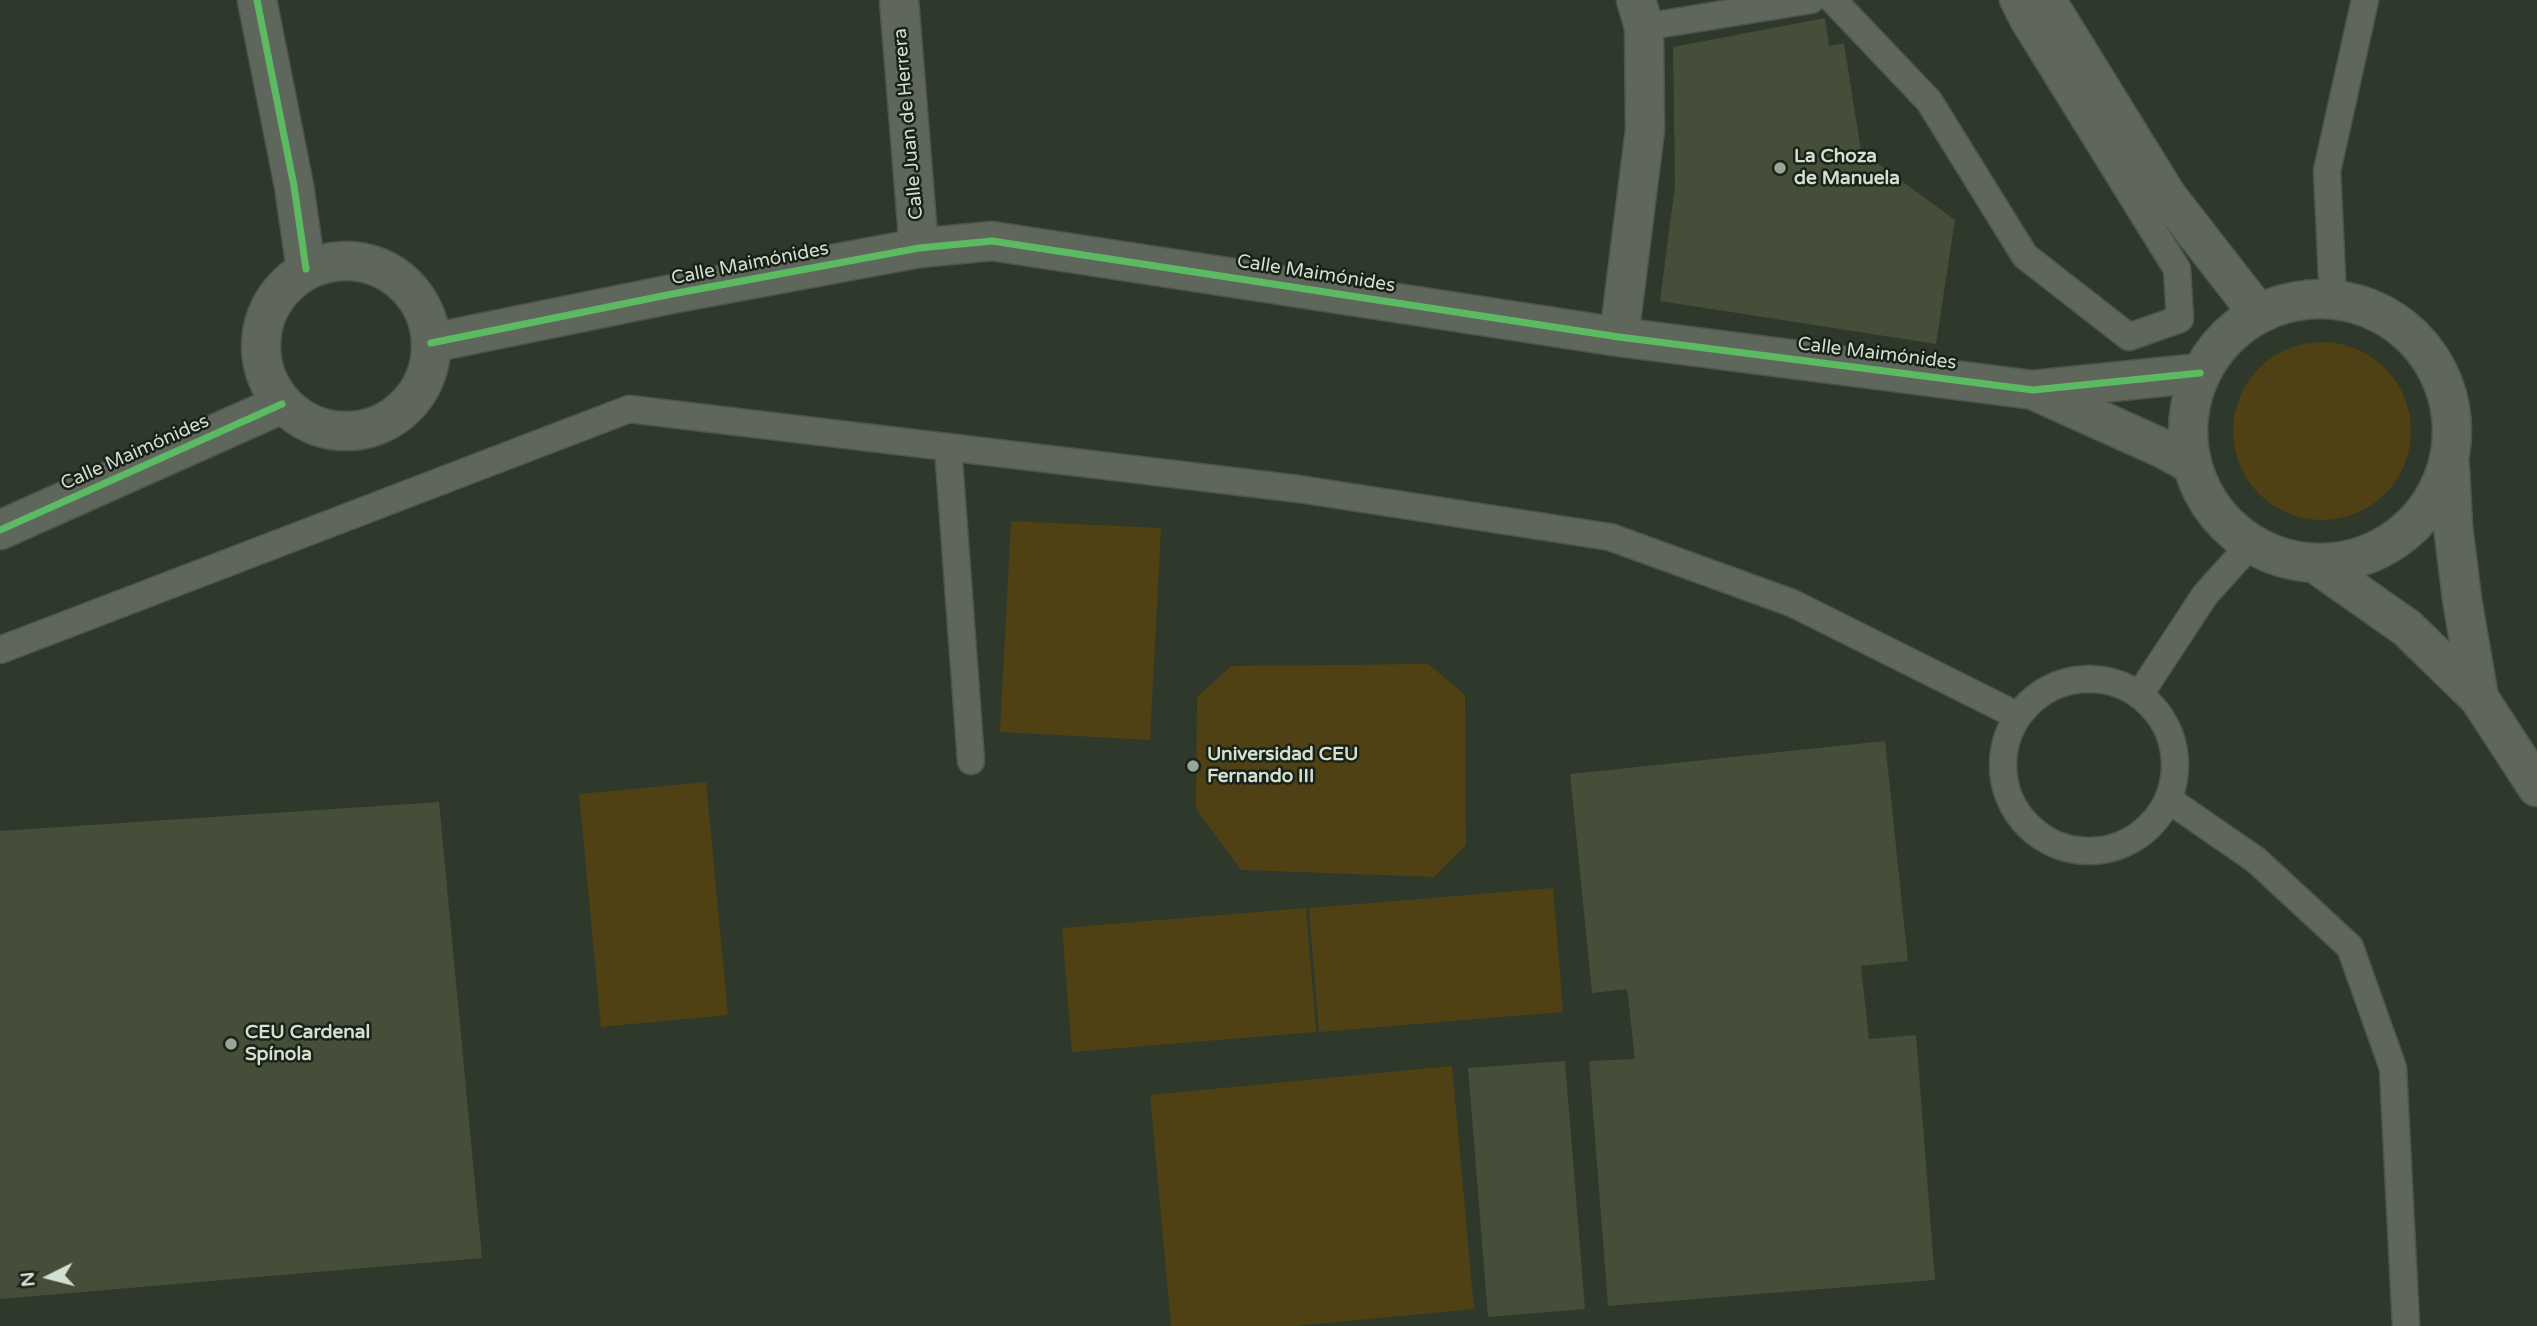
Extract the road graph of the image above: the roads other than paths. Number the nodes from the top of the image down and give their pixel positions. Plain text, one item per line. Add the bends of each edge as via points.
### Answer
1 (899, 0) edge
2 (1811, 0) edge
3 (1833, 0) edge
4 (2013, 0) edge
5 (2046, 0) edge
6 (2365, 0) edge
7 (249, 1) edge
8 (1640, 14) edge
9 (919, 248) junction
10 (306, 269) junction
11 (2333, 298) junction
12 (2258, 313) junction
13 (1619, 337) junction
14 (431, 342) junction
15 (2200, 373) junction
16 (2033, 390) junction
17 (282, 404) junction
18 (948, 447) junction
19 (2450, 458) junction
20 (2191, 464) junction
21 (0, 530) edge
22 (2250, 545) junction
23 (2316, 564) junction
24 (0, 650) edge
25 (2140, 694) junction
26 (2479, 698) junction
27 (2018, 716) junction
28 (971, 761) dead end
29 (2537, 787) edge
30 (2169, 800) junction
31 (2406, 1326) edge

1 - 9 street, Calle Juan de Herrera
2 - 8 lane
3 - 4 lane via 1929,101 2025,256 2129,337 2180,319 2177,270
5 - 12 street via 2167,196
6 - 11 lane via 2327,171
7 - 10 street via 294,186
8 - 13 street via 1646,130
9 - 13 street, Calle Maimónides via 992,241
9 - 14 street, Calle Maimónides
10 - 14 street via 346,259 375,264 401,279 425,313
10 - 17 street via 282,287 266,312 261,333 262,363
11 - 12 street via 2294,300
11 - 19 street via 2375,310 2412,335 2432,362 2451,414
12 - 15 street via 2225,338
13 - 16 street, Calle Maimónides
14 - 17 street via 427,374 412,400 390,420 364,430 335,431 306,422
15 - 16 street, Calle Maimónides
15 - 20 street via 2188,418
16 - 20 street, Calle Maimónides
17 - 21 street, Calle Maimónides
18 - 24 lane via 629,409
18 - 27 lane via 1299,489 1611,537 1792,604
18 - 28 lane
19 - 23 street via 2433,501 2402,536 2362,557
19 - 26 street via 2452,526
20 - 22 street via 2204,496 2224,523
22 - 23 street
22 - 25 lane via 2205,595
23 - 26 street via 2407,628
25 - 27 lane via 2115,682 2088,678 2062,682 2037,696
25 - 30 lane via 2159,713 2172,738 2176,765
26 - 29 street
27 - 30 lane via 2006,743 2003,773 2011,802 2028,827 2052,844 2082,852 2111,850 2138,837
30 - 31 lane via 2256,860 2350,947 2393,1068

